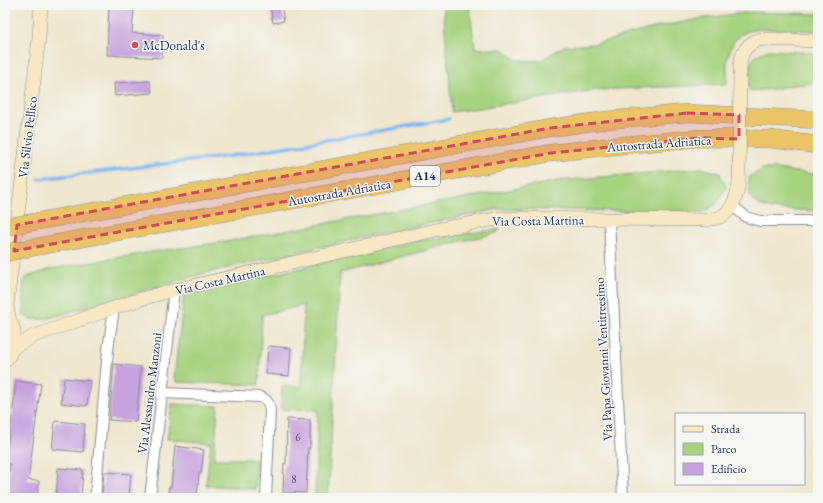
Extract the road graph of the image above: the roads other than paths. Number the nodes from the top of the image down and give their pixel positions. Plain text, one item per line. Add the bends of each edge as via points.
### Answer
1 (33, 5) edge
2 (41, 5) edge
3 (818, 41) edge
4 (818, 120) edge
5 (818, 145) edge
6 (732, 205) junction
7 (609, 219) junction
8 (818, 221) edge
9 (5, 227) edge
10 (5, 249) edge
11 (5, 253) edge
12 (174, 290) junction
13 (114, 308) junction
14 (9, 319) edge
15 (34, 336) junction
16 (13, 348) junction
17 (5, 360) edge
18 (162, 393) junction
19 (95, 498) edge
20 (150, 498) edge
21 (266, 498) edge
22 (623, 498) edge

1 - 10 main road, Via Silvio Pellico
2 - 14 main road, Via Silvio Pellico via 7,305
3 - 6 main road, Via Costa Martina, bridge via 761,39 744,50 740,67 739,181
4 - 9 highway, Autostrada Adriatica / A14, bridge via 687,113 607,120 550,128
5 - 11 highway, Autostrada Adriatica / A14, bridge via 770,139 699,138 551,153
6 - 7 main road, Via Costa Martina via 721,217 707,220
6 - 8 street via 746,217 760,221
7 - 12 main road, Via Costa Martina via 502,218 440,228
7 - 22 street, Via Papa Giovanni Ventitreesimo
12 - 13 main road, Via Costa Martina
12 - 18 street, Via Alessandro Manzoni
13 - 15 main road, Via Costa Martina
13 - 19 street
14 - 15 main road via 20,331
14 - 16 main road, Via Silvio Pellico via 15,338
15 - 16 main road, Via Costa Martina
16 - 17 main road
18 - 20 street, Via Alessandro Manzoni
18 - 21 street via 260,397 267,401 270,410

